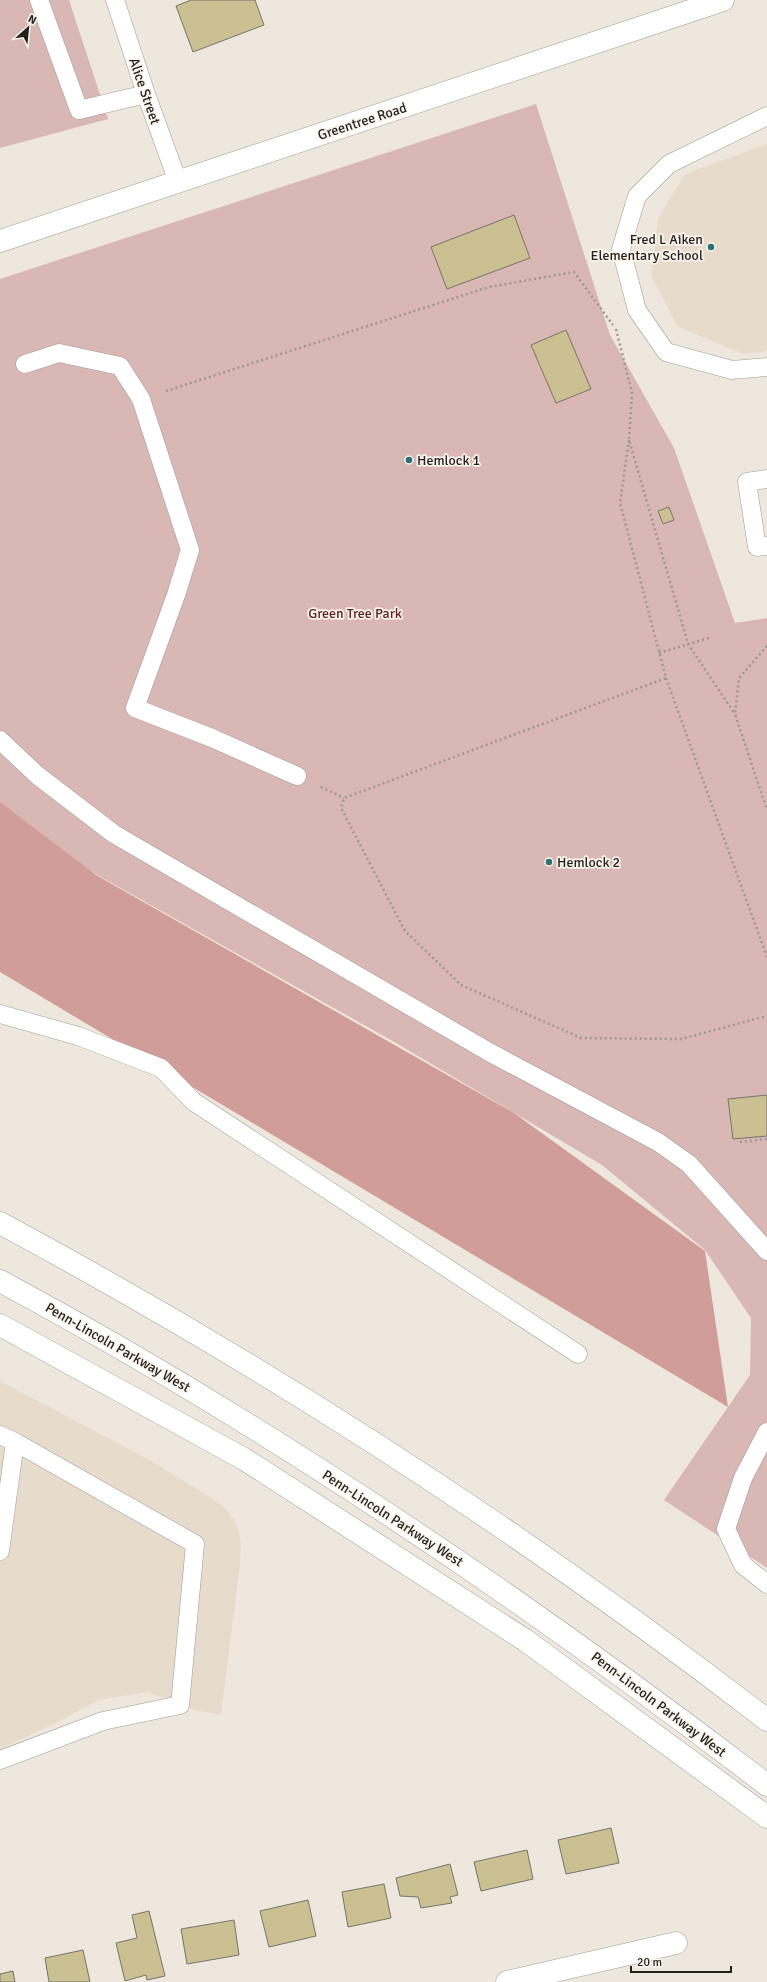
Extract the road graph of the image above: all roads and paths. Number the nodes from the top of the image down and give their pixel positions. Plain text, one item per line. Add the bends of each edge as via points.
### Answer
1 (39, 0) edge
2 (115, 0) edge
3 (723, 0) edge
4 (146, 94) junction
5 (767, 116) edge
6 (178, 182) junction
7 (0, 241) edge
8 (25, 364) dead end
9 (767, 367) edge
10 (141, 400) junction
11 (629, 440) junction
12 (767, 479) edge
13 (767, 546) edge
14 (709, 638) dead end
15 (688, 644) junction
16 (767, 646) edge
17 (659, 653) junction
18 (666, 678) junction
19 (735, 714) junction
20 (0, 740) edge
21 (297, 776) dead end
22 (767, 810) edge
23 (767, 957) edge
24 (0, 1014) edge
25 (767, 1016) edge
26 (767, 1139) edge
27 (740, 1142) dead end
28 (0, 1223) edge
29 (767, 1250) edge
30 (0, 1281) edge
31 (0, 1325) edge
32 (578, 1354) dead end
33 (767, 1432) edge
34 (8, 1438) edge
35 (0, 1551) edge
36 (767, 1584) edge
37 (767, 1720) edge
38 (0, 1760) edge
39 (767, 1785) edge
40 (767, 1817) edge
41 (676, 1943) dead end
42 (507, 1982) edge

1 - 4 lane via 79,110
2 - 4 lane, Alice Street
3 - 6 main road, Greentree Road
4 - 6 lane, Alice Street
5 - 9 lane via 669,164 637,196 621,248 637,310 666,352 732,370
6 - 7 main road, Greentree Road
8 - 10 lane via 59,353 120,366
10 - 11 path via 489,287 574,272 616,330 632,393
10 - 21 lane via 190,550 135,708 212,738
11 - 15 path
11 - 17 path via 620,503
12 - 13 lane via 747,482 757,547
14 - 15 path
15 - 17 path
15 - 19 path
16 - 19 path via 739,678
17 - 18 path
18 - 23 path
18 - 25 path via 344,798 341,808 405,931 461,985 581,1038 681,1039
19 - 22 path
20 - 29 lane via 37,774 114,834 489,1052 658,1142 689,1164
24 - 32 lane via 78,1036 161,1068 194,1102
26 - 27 path
28 - 37 main road via 89,1271 224,1350 480,1512 601,1597
30 - 39 main road, Penn-Lincoln Parkway West via 64,1315 197,1393 450,1555 571,1639
31 - 40 main road via 244,1459 525,1640
33 - 36 lane via 743,1478 726,1529 743,1565
34 - 35 lane
34 - 38 lane via 195,1544 180,1705 103,1721
41 - 42 main road

